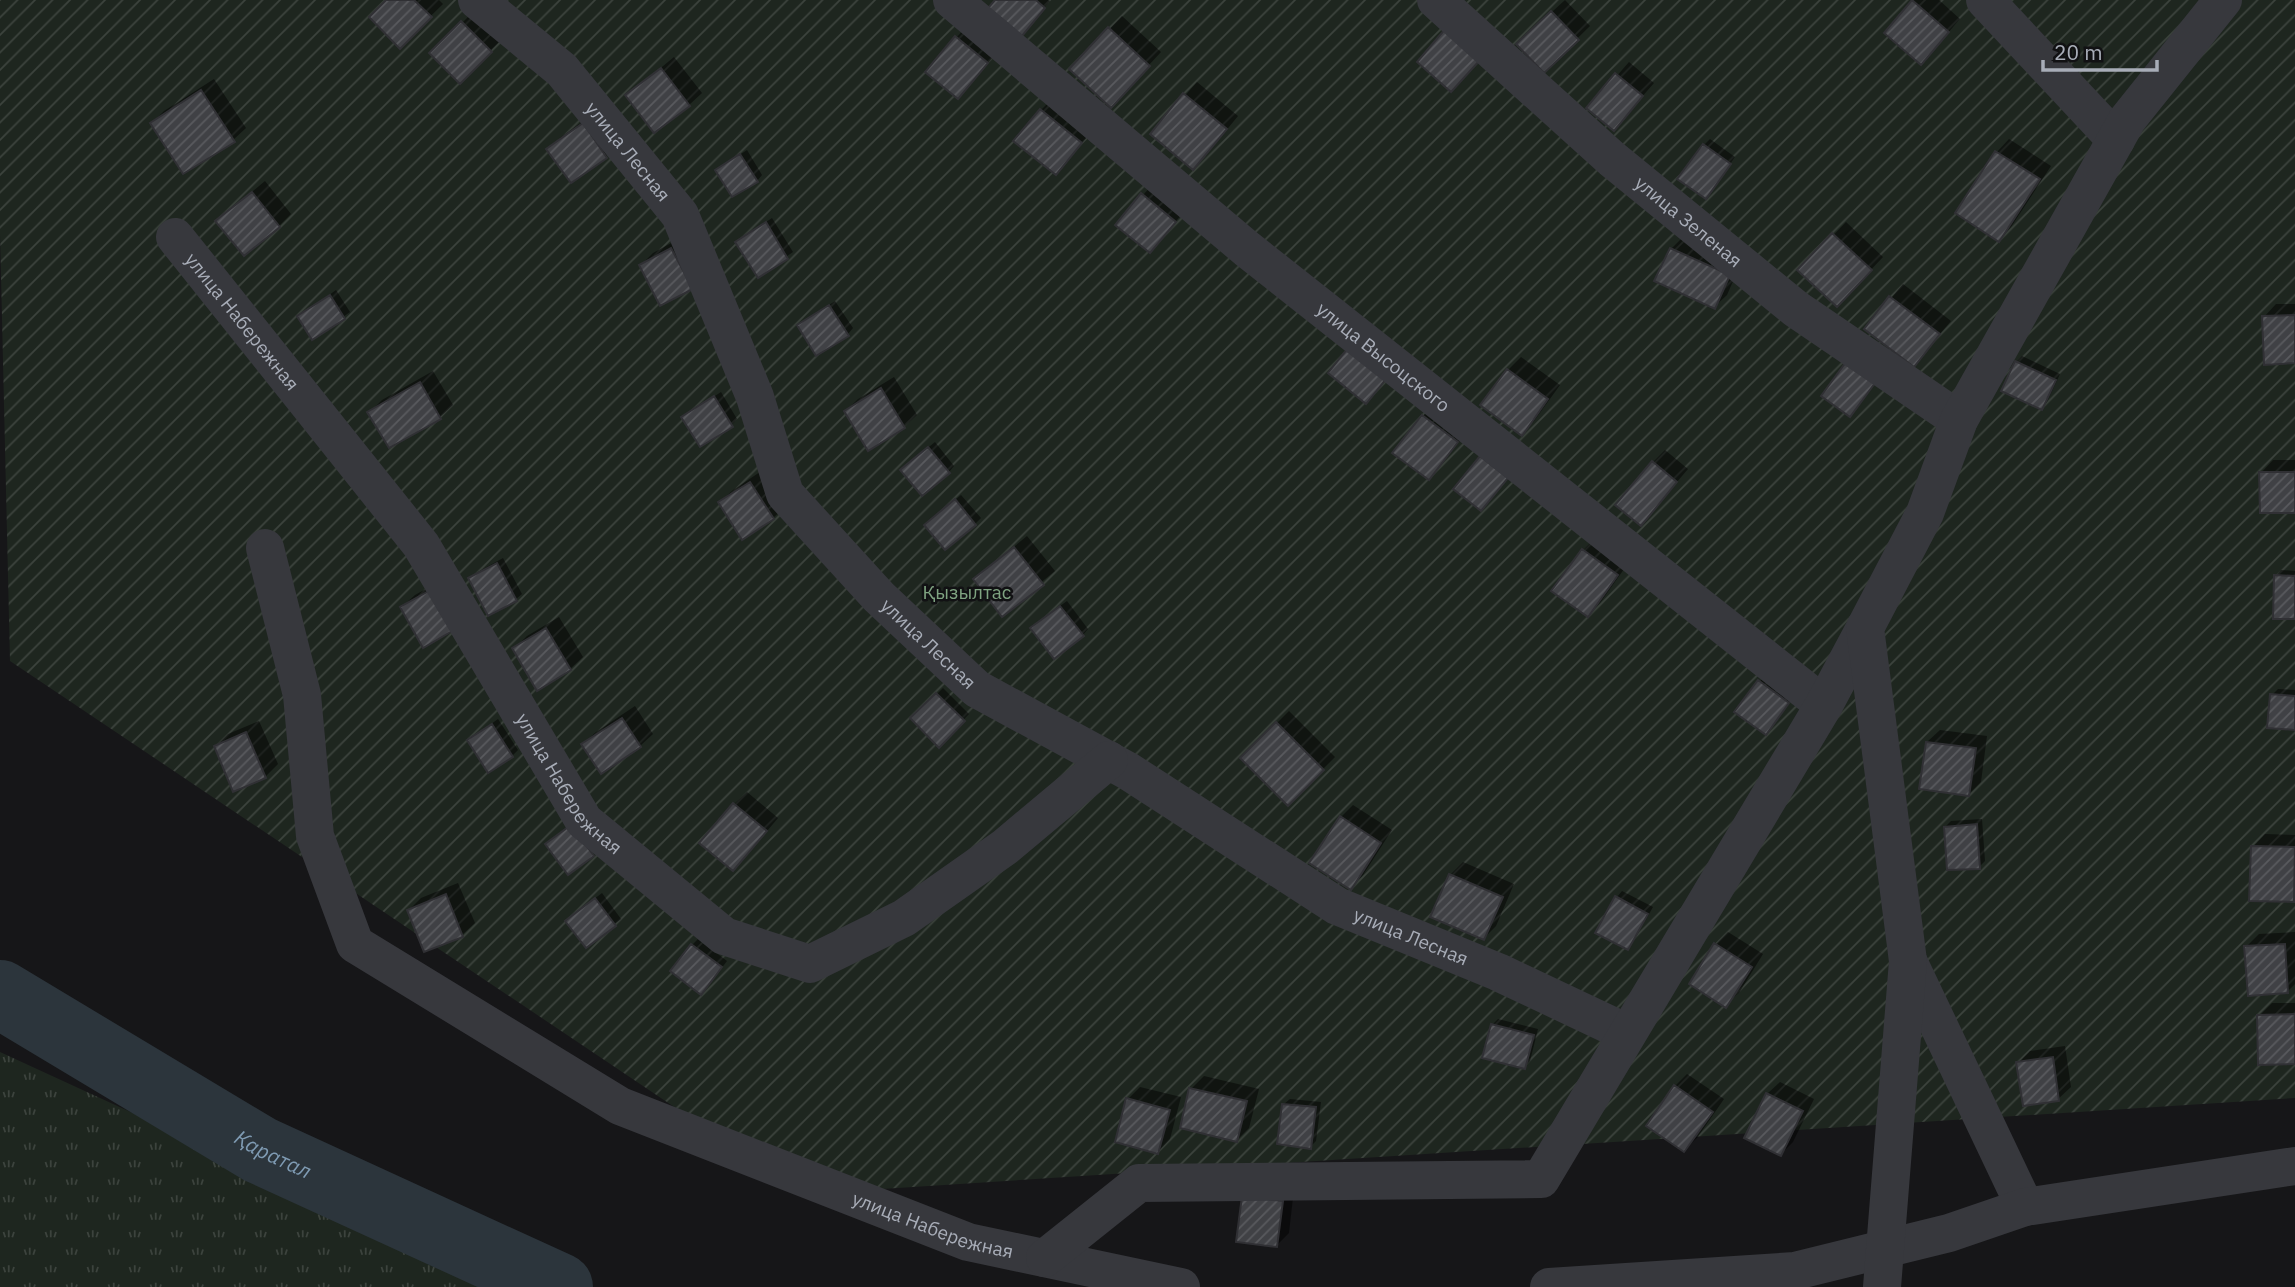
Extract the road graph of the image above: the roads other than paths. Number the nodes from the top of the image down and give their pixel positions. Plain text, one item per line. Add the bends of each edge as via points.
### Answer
1 (477, 0) edge
2 (952, 0) edge
3 (1436, 0) edge
4 (1985, 0) edge
5 (2223, 0) edge
6 (2116, 141) junction
7 (175, 237) dead end
8 (1959, 420) junction
9 (265, 548) dead end
10 (1865, 628) junction
11 (1824, 705) junction
12 (1109, 760) junction
13 (1908, 961) junction
14 (1627, 1033) junction
15 (2295, 1166) edge
16 (2025, 1208) junction
17 (1045, 1258) junction
18 (1882, 1269) edge
19 (1181, 1287) edge
20 (1549, 1287) edge

1 - 12 street, улица Лесная via 562,71 680,215 755,397 785,494 879,597 977,689
2 - 11 street, улица Высоцского via 1247,249
3 - 8 street, улица Зеленая via 1612,159 1796,309
4 - 6 street
5 - 6 street via 2127,120
6 - 8 street
7 - 12 street, улица Набережная via 421,545 584,821 724,936 810,964 904,918 1006,847
8 - 10 street via 1925,513
9 - 17 street, улица Набережная via 302,695 315,836 355,944 620,1106 968,1242
10 - 11 street
10 - 13 street
11 - 14 street
12 - 14 street, улица Лесная via 1337,906 1498,972
13 - 16 street
13 - 18 street
14 - 17 street via 1541,1179 1139,1184
15 - 16 street
16 - 18 street via 1949,1233
17 - 19 street, улица Набережная
18 - 20 street

